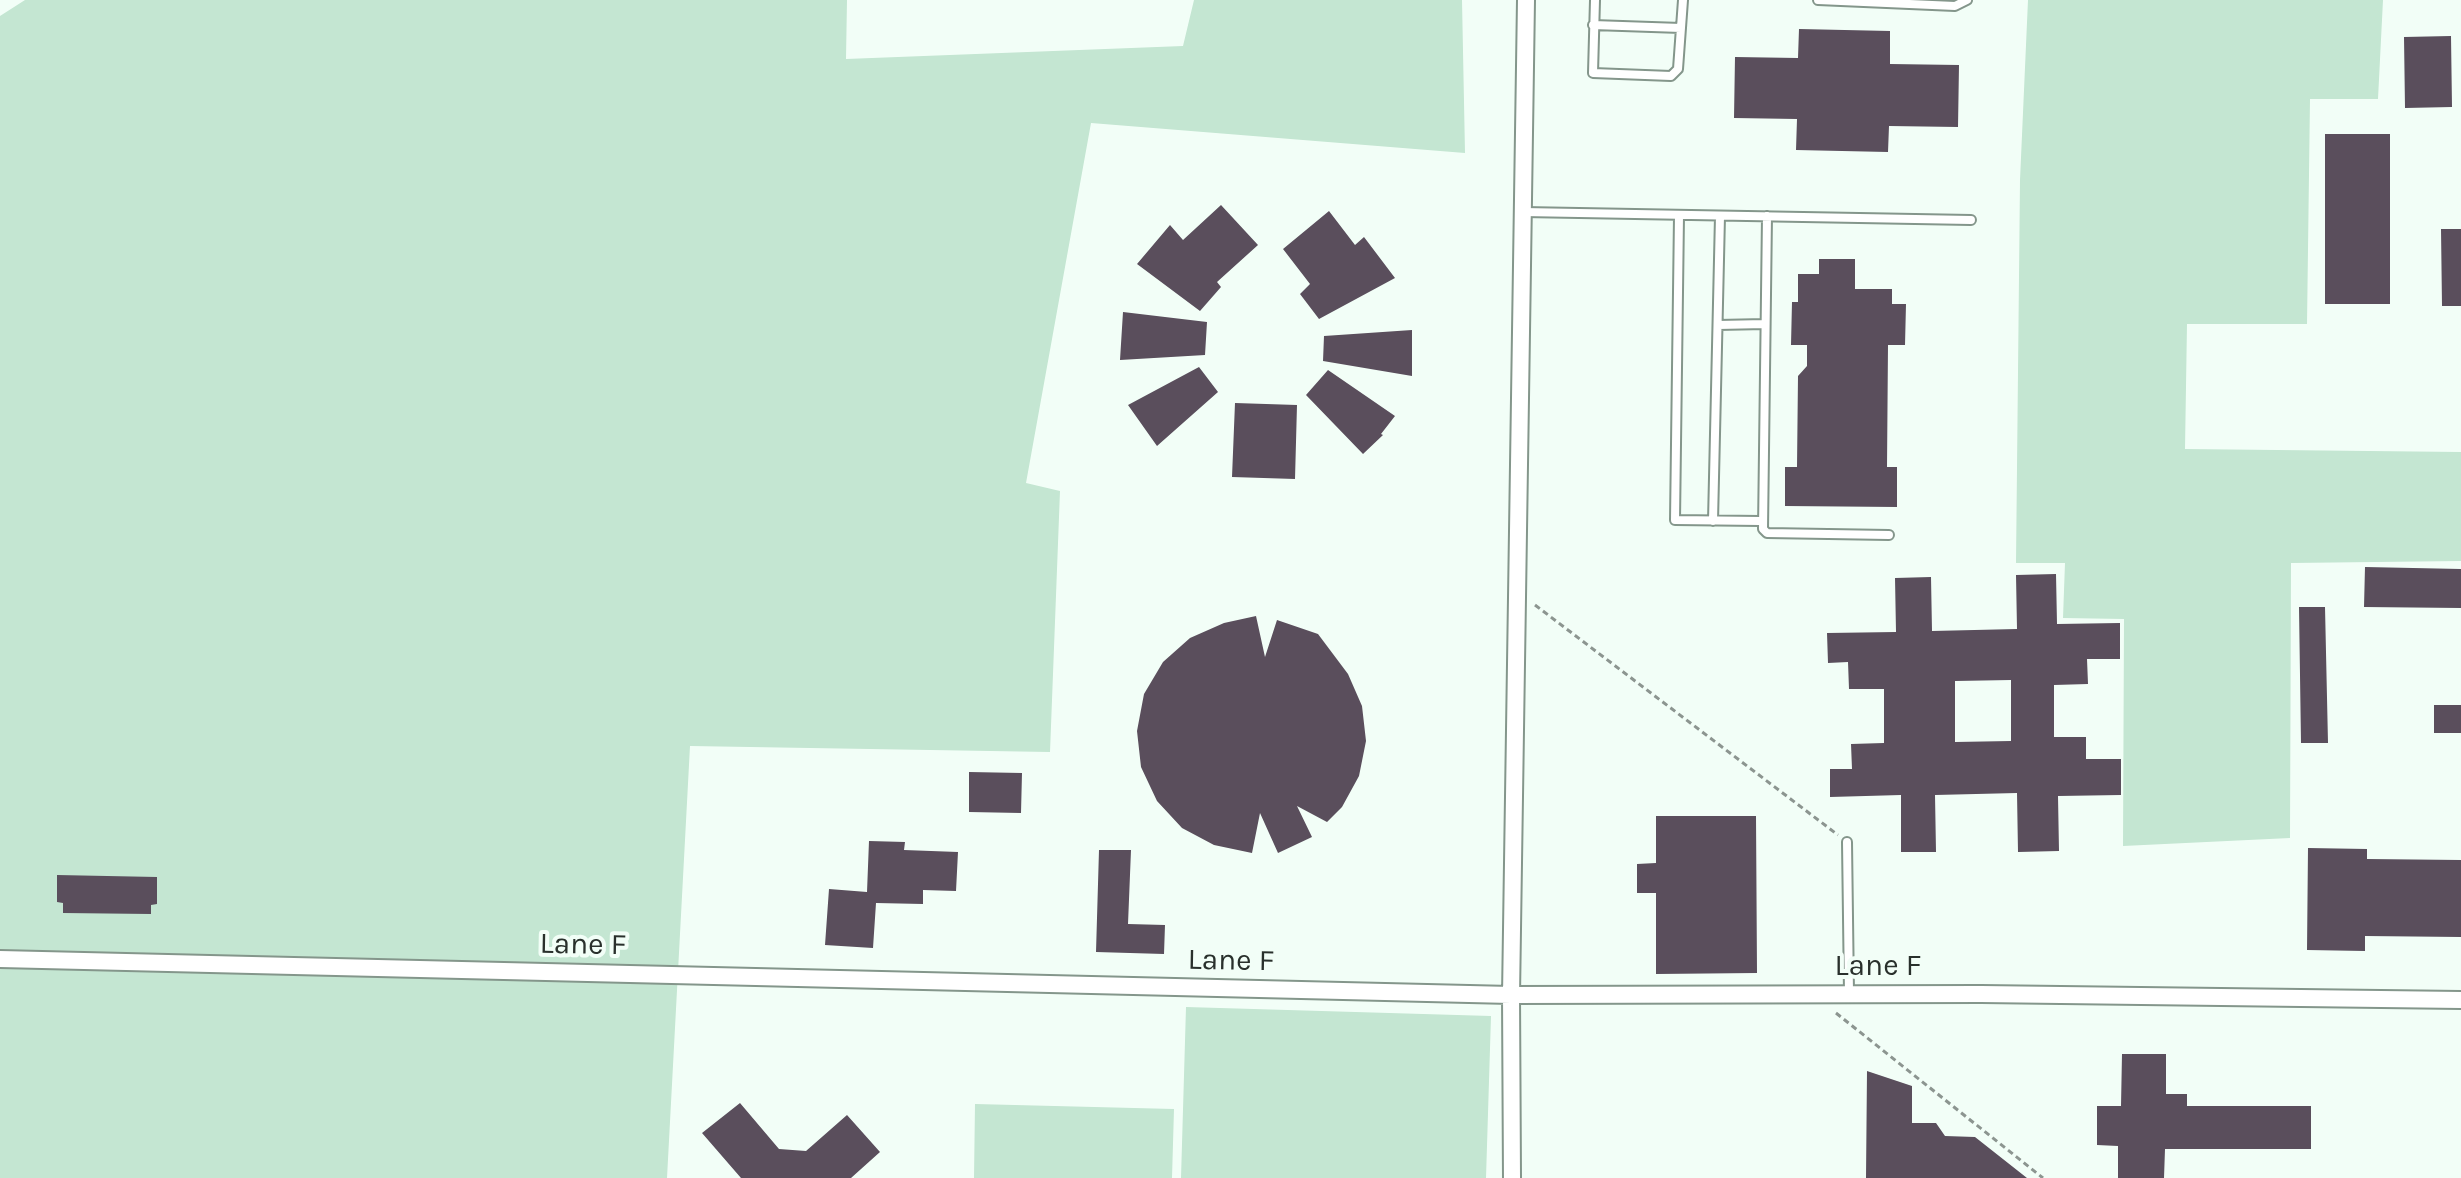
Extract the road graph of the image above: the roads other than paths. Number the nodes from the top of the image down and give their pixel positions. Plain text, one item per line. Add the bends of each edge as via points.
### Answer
1 (1526, 0) edge
2 (1595, 0) edge
3 (1683, 0) edge
4 (1818, 0) edge
5 (1967, 0) edge
6 (1859, 1) edge
7 (1882, 1) edge
8 (1593, 25) junction
9 (1681, 28) junction
10 (1522, 212) junction
11 (1679, 216) junction
12 (1720, 216) junction
13 (1767, 216) junction
14 (1971, 220) dead end
15 (1765, 324) junction
16 (1718, 325) junction
17 (1713, 521) junction
18 (1760, 521) junction
19 (1889, 535) dead end
20 (1847, 842) road end
21 (0, 959) edge
22 (1849, 994) junction
23 (1511, 995) junction
24 (2461, 1000) edge
25 (1512, 1178) edge

1 - 10 street
2 - 8 lane
3 - 9 lane
4 - 6 lane
5 - 7 lane via 1955,6
6 - 7 lane
8 - 9 lane
8 - 9 lane via 1591,66 1598,76 1675,74
10 - 11 lane
10 - 23 street
11 - 12 lane
11 - 17 lane via 1675,520
12 - 13 lane
12 - 16 lane
13 - 14 lane
13 - 15 lane
15 - 16 lane
15 - 18 lane
16 - 17 lane
17 - 18 lane
18 - 19 lane via 1767,533
20 - 22 lane
21 - 23 street, Lane F
22 - 23 street, Lane F
22 - 24 street, Lane F
23 - 25 street

